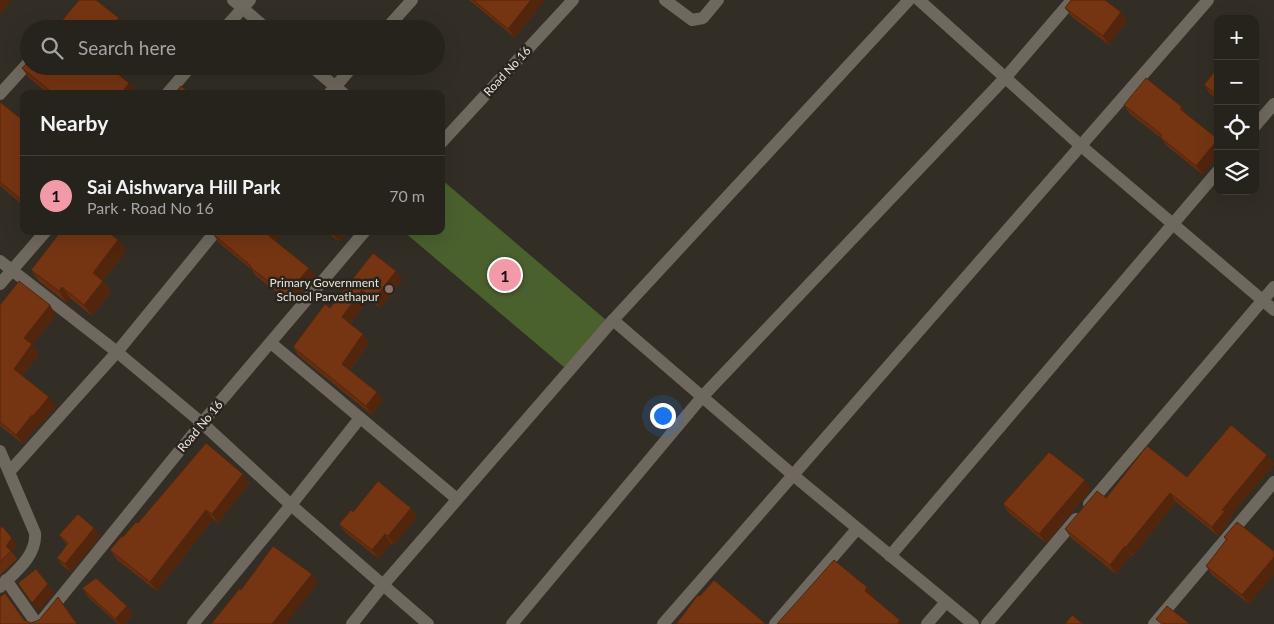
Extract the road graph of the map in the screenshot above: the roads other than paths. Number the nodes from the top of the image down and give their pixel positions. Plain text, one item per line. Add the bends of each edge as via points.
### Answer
1 (412, 0) edge
2 (573, 0) edge
3 (665, 0) edge
4 (718, 0) edge
5 (909, 0) edge
6 (919, 0) edge
7 (1072, 0) edge
8 (1208, 0) edge
9 (242, 3) edge
10 (230, 20) edge
11 (258, 20) edge
12 (394, 20) edge
13 (20, 72) edge
14 (183, 75) edge
15 (321, 75) edge
16 (347, 75) edge
17 (1006, 77) junction
18 (170, 90) edge
19 (335, 90) edge
20 (337, 90) edge
21 (0, 94) edge
22 (1274, 104) edge
23 (1259, 121) edge
24 (445, 139) edge
25 (1080, 145) junction
26 (1214, 176) edge
27 (1173, 224) junction
28 (42, 235) edge
29 (213, 235) edge
30 (362, 235) edge
31 (0, 261) edge
32 (10, 271) junction
33 (0, 284) edge
34 (1274, 287) edge
35 (1263, 300) junction
36 (1274, 310) edge
37 (613, 320) junction
38 (271, 343) junction
39 (117, 352) junction
40 (702, 397) junction
41 (360, 418) junction
42 (202, 424) junction
43 (0, 451) edge
44 (10, 471) junction
45 (792, 475) junction
46 (1274, 482) edge
47 (457, 499) junction
48 (291, 506) junction
49 (857, 529) junction
50 (890, 556) junction
51 (3, 584) edge
52 (383, 585) junction
53 (946, 602) junction
54 (38, 624) edge
55 (193, 624) edge
56 (352, 624) edge
57 (428, 624) edge
58 (512, 624) edge
59 (662, 624) edge
60 (775, 624) edge
61 (927, 624) edge
62 (973, 624) edge
63 (987, 624) edge
64 (1154, 624) edge

1 - 12 street
2 - 24 street, Road No 16
3 - 4 street via 692,20 703,18
5 - 37 street
6 - 17 street
7 - 17 street
8 - 25 street
9 - 10 street
9 - 11 street
13 - 21 street
14 - 18 street
15 - 19 street
16 - 20 street
17 - 25 street
17 - 40 street
22 - 23 street
25 - 27 street
25 - 45 street
26 - 27 street
27 - 35 street
27 - 50 street
28 - 32 street
29 - 39 street
30 - 38 street, Road No 16
31 - 32 street
32 - 33 street
32 - 39 street
34 - 35 street
35 - 36 street
35 - 63 street
37 - 40 street
37 - 47 street
38 - 41 street
38 - 42 street, Road No 16
39 - 42 street
39 - 44 street
40 - 45 street
40 - 58 street
41 - 47 street
41 - 48 street
42 - 48 street
42 - 54 street, Road No 16
43 - 44 street
44 - 51 street via 35,533 36,544 29,557
45 - 49 street
45 - 59 street
46 - 64 street
47 - 52 street
48 - 52 street
48 - 55 street
49 - 50 street
49 - 60 street
50 - 53 street
51 - 54 street
52 - 56 street
52 - 57 street
53 - 61 street
53 - 62 street

